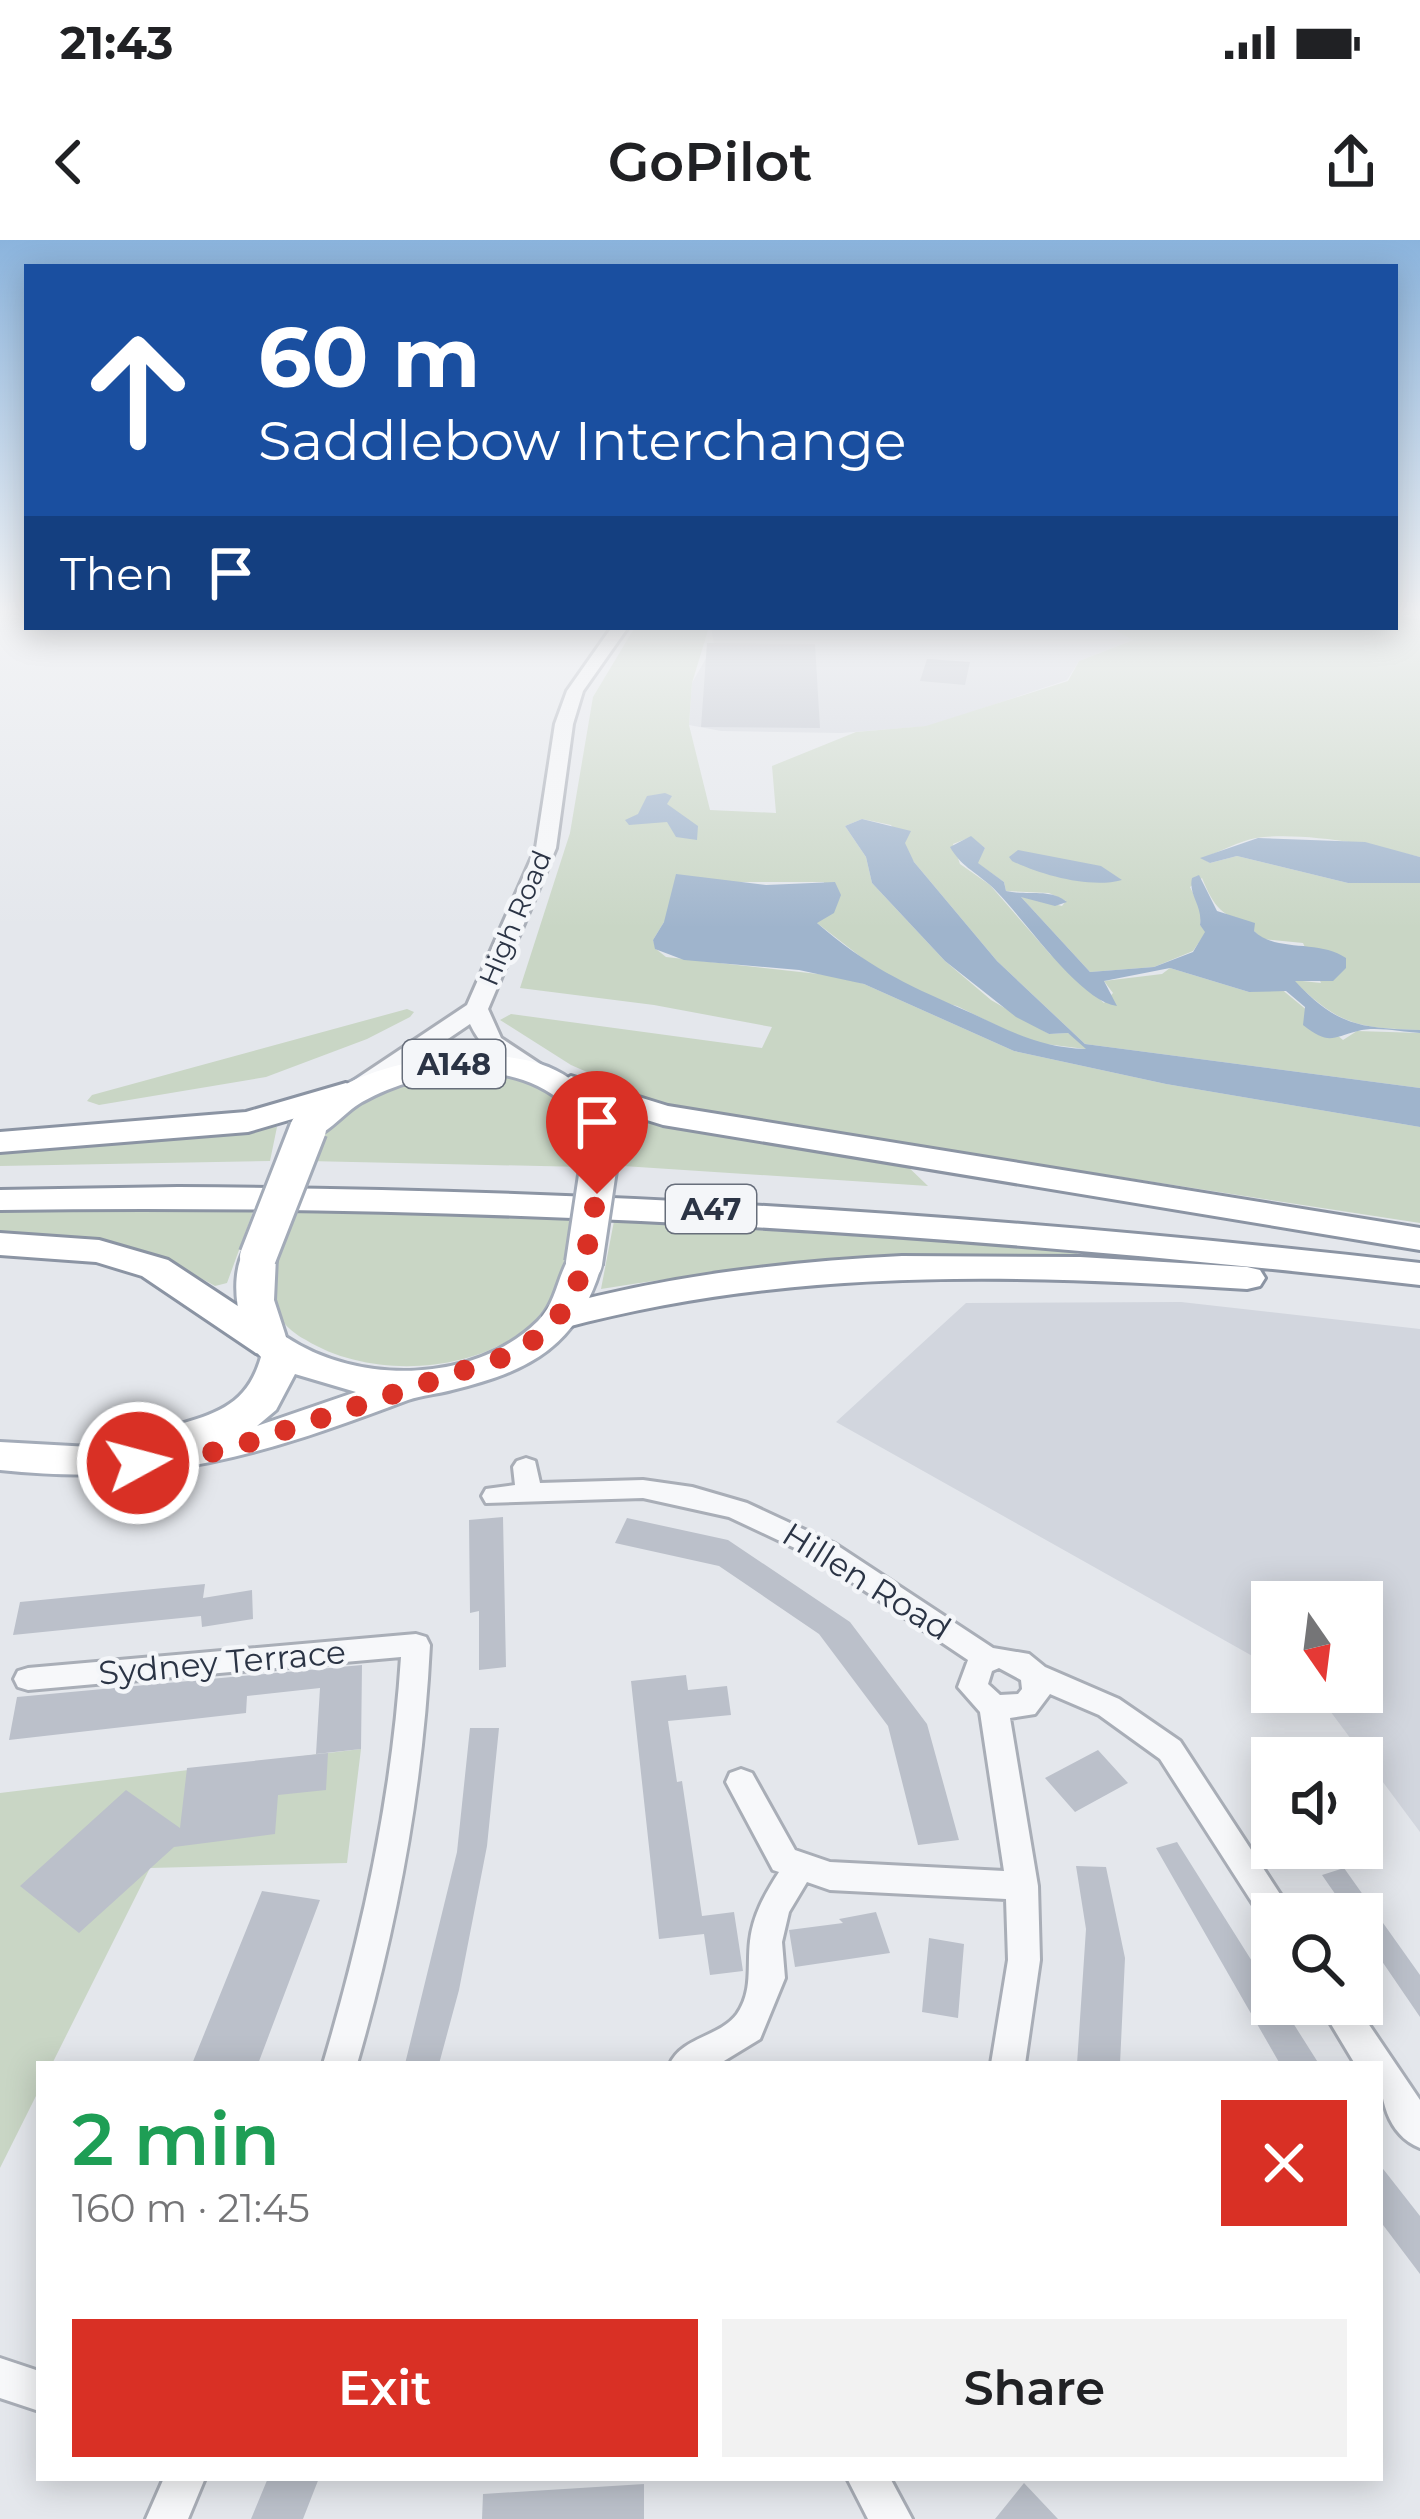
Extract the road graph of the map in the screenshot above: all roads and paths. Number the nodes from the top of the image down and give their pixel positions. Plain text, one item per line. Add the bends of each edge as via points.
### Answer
1 (567, 715) edge
2 (483, 996) junction
3 (559, 1081) junction
4 (354, 1090) junction
5 (0, 1142) edge
6 (0, 1179) edge
7 (0, 1200) edge
8 (1420, 1239) edge
9 (0, 1244) edge
10 (1420, 1251) edge
11 (1420, 1274) edge
12 (1420, 1290) edge
13 (563, 1316) junction
14 (275, 1349) junction
15 (406, 1386) junction
16 (0, 1456) edge
17 (74, 1461) junction
18 (495, 1496) dead end
19 (988, 1659) junction
20 (1034, 1675) junction
21 (28, 1679) dead end
22 (994, 1707) junction
23 (741, 1782) dead end
24 (800, 1866) junction
25 (1022, 1886) junction
26 (1263, 1893) edge
27 (1350, 2025) edge
28 (341, 2061) edge
29 (691, 2061) edge
30 (1008, 2061) edge
31 (1373, 2061) edge
32 (1383, 2076) edge
33 (1420, 2130) edge
34 (0, 2378) edge
35 (36, 2390) edge
36 (184, 2481) edge
37 (869, 2481) edge
38 (167, 2519) edge
39 (891, 2519) edge

1 - 2 street, High Road via 546,848
2 - 3 street, High Road via 482,1034
2 - 4 street, High Road
3 - 4 main road, A148 via 511,1067 455,1064
3 - 8 main road via 663,1114
3 - 13 main road, bridge via 604,1136 584,1263
4 - 5 main road via 248,1122
4 - 14 main road, A148, bridge via 308,1129 258,1257 255,1300
6 - 10 main road, A47 via 310,1175 759,1189
7 - 11 main road, A47 via 326,1197 742,1210 1201,1247
9 - 14 main road via 99,1251 155,1268
12 - 13 main road, A47 via 1113,1269 908,1269 643,1293
13 - 15 main road via 513,1354
14 - 15 main road
14 - 17 main road via 272,1390 236,1420
15 - 17 main road via 226,1450 138,1463
16 - 17 main road
18 - 19 street, Hillen Road via 527,1480 647,1490 765,1518
19 - 20 street, Hillen Road via 1019,1661
19 - 22 street, Hillen Road via 974,1670 972,1687
20 - 22 street via 1033,1700
20 - 26 street, Hillen Road via 1109,1707 1170,1750
21 - 28 street, Sydney Terrace via 416,1645 397,1850
22 - 25 street
23 - 24 street via 784,1860
24 - 25 street via 830,1876
24 - 29 street via 773,1908 768,1978 748,2028
25 - 30 street via 1024,1960
27 - 31 street
32 - 33 street
34 - 35 street
36 - 38 street
37 - 39 street

